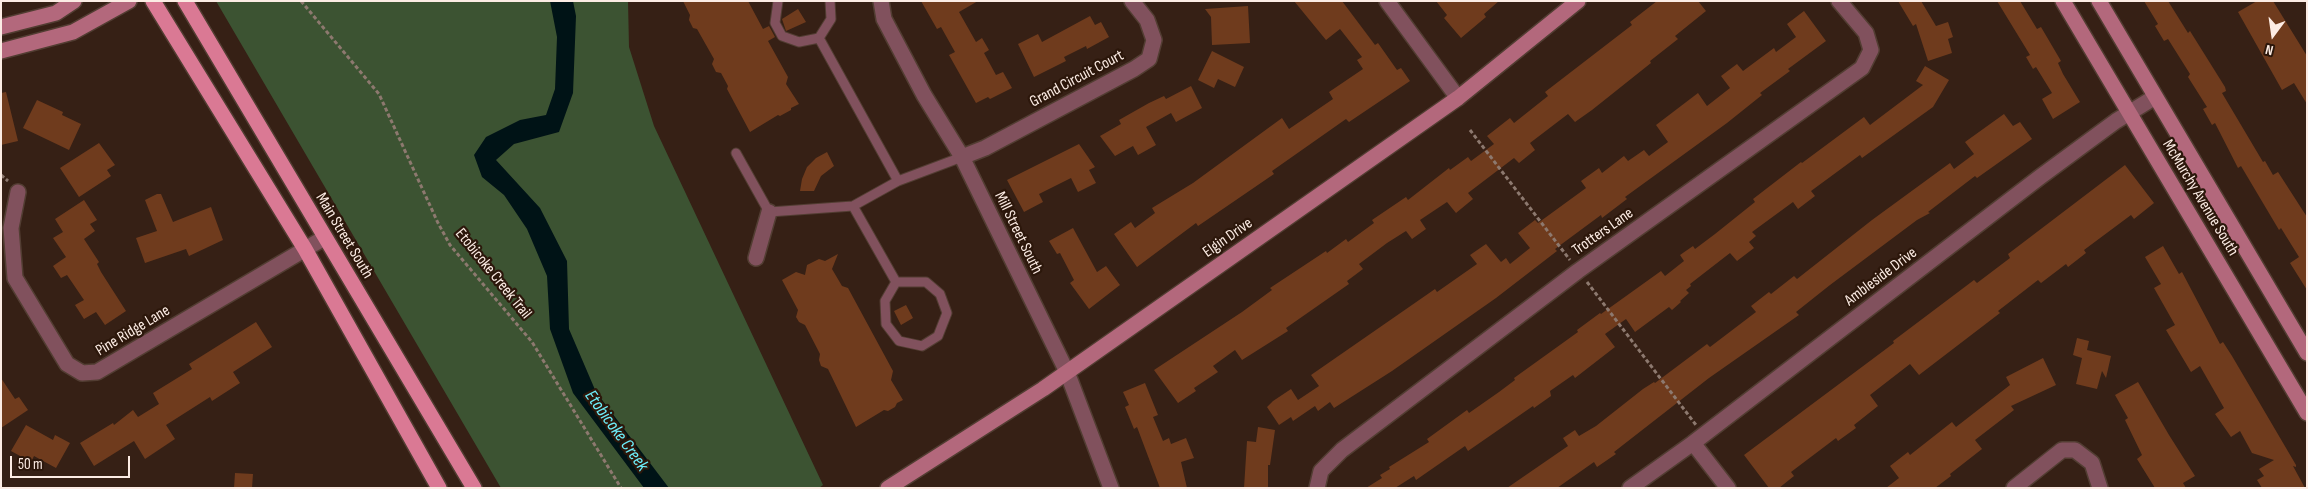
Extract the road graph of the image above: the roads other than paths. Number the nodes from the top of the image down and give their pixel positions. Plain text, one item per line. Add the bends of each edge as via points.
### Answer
1 (74, 1) edge
2 (129, 1) edge
3 (153, 1) edge
4 (185, 1) edge
5 (778, 1) edge
6 (830, 1) edge
7 (881, 1) edge
8 (1132, 1) edge
9 (1387, 1) edge
10 (1578, 1) edge
11 (1839, 1) edge
12 (2063, 1) edge
13 (2099, 1) edge
14 (1, 27) edge
15 (819, 38) junction
16 (1, 51) edge
17 (2155, 97) junction
18 (1458, 98) junction
19 (2129, 112) junction
20 (736, 153) dead end
21 (962, 157) junction
22 (898, 181) junction
23 (18, 192) dead end
24 (853, 206) junction
25 (769, 212) junction
26 (324, 238) junction
27 (305, 249) junction
28 (756, 258) dead end
29 (896, 282) junction
30 (2307, 353) edge
31 (1067, 372) junction
32 (2307, 413) edge
33 (1693, 444) junction
34 (439, 488) edge
35 (474, 488) edge
36 (888, 488) edge
37 (1111, 488) edge
38 (1317, 488) edge
39 (1630, 488) edge
40 (1728, 488) edge
41 (2014, 488) edge
42 (2100, 488) edge

1 - 14 street via 56,13
2 - 16 street via 73,32
3 - 27 main road
4 - 26 main road, Main Street South
5 - 15 lane via 775,23 782,36 799,42
6 - 15 lane via 831,19
7 - 21 street, Mill Street South via 884,18 924,95
8 - 21 street, Grand Circuit Court via 1147,20 1154,40 1149,59 994,144
9 - 18 street
10 - 18 street, Elgin Drive
11 - 38 street, Trotters Lane via 1866,33 1871,50 1862,68 1578,271 1342,450 1321,471
12 - 19 street, McMurchy Avenue South
13 - 17 street, McMurchy Avenue South
15 - 22 lane
17 - 19 street, Ambleside Drive
17 - 30 street, McMurchy Avenue South
18 - 31 street, Elgin Drive
19 - 32 street, McMurchy Avenue South
19 - 33 street, Ambleside Drive
20 - 25 lane
21 - 22 lane
21 - 31 street, Mill Street South
22 - 24 lane
23 - 27 street, Pine Ridge Lane via 11,228 15,278 67,364 82,373 97,372
24 - 25 lane
24 - 29 lane
25 - 28 street
26 - 27 street, Pine Ridge Lane
26 - 35 main road, Main Street South
27 - 34 main road
29 - 29 lane via 885,301 886,324 899,341 922,346 938,336 947,313 940,294 926,282
31 - 36 street, Elgin Drive
31 - 37 street, Mill Street South
33 - 39 street, Ambleside Drive
33 - 40 street
41 - 42 street via 2062,450 2075,450 2092,463

